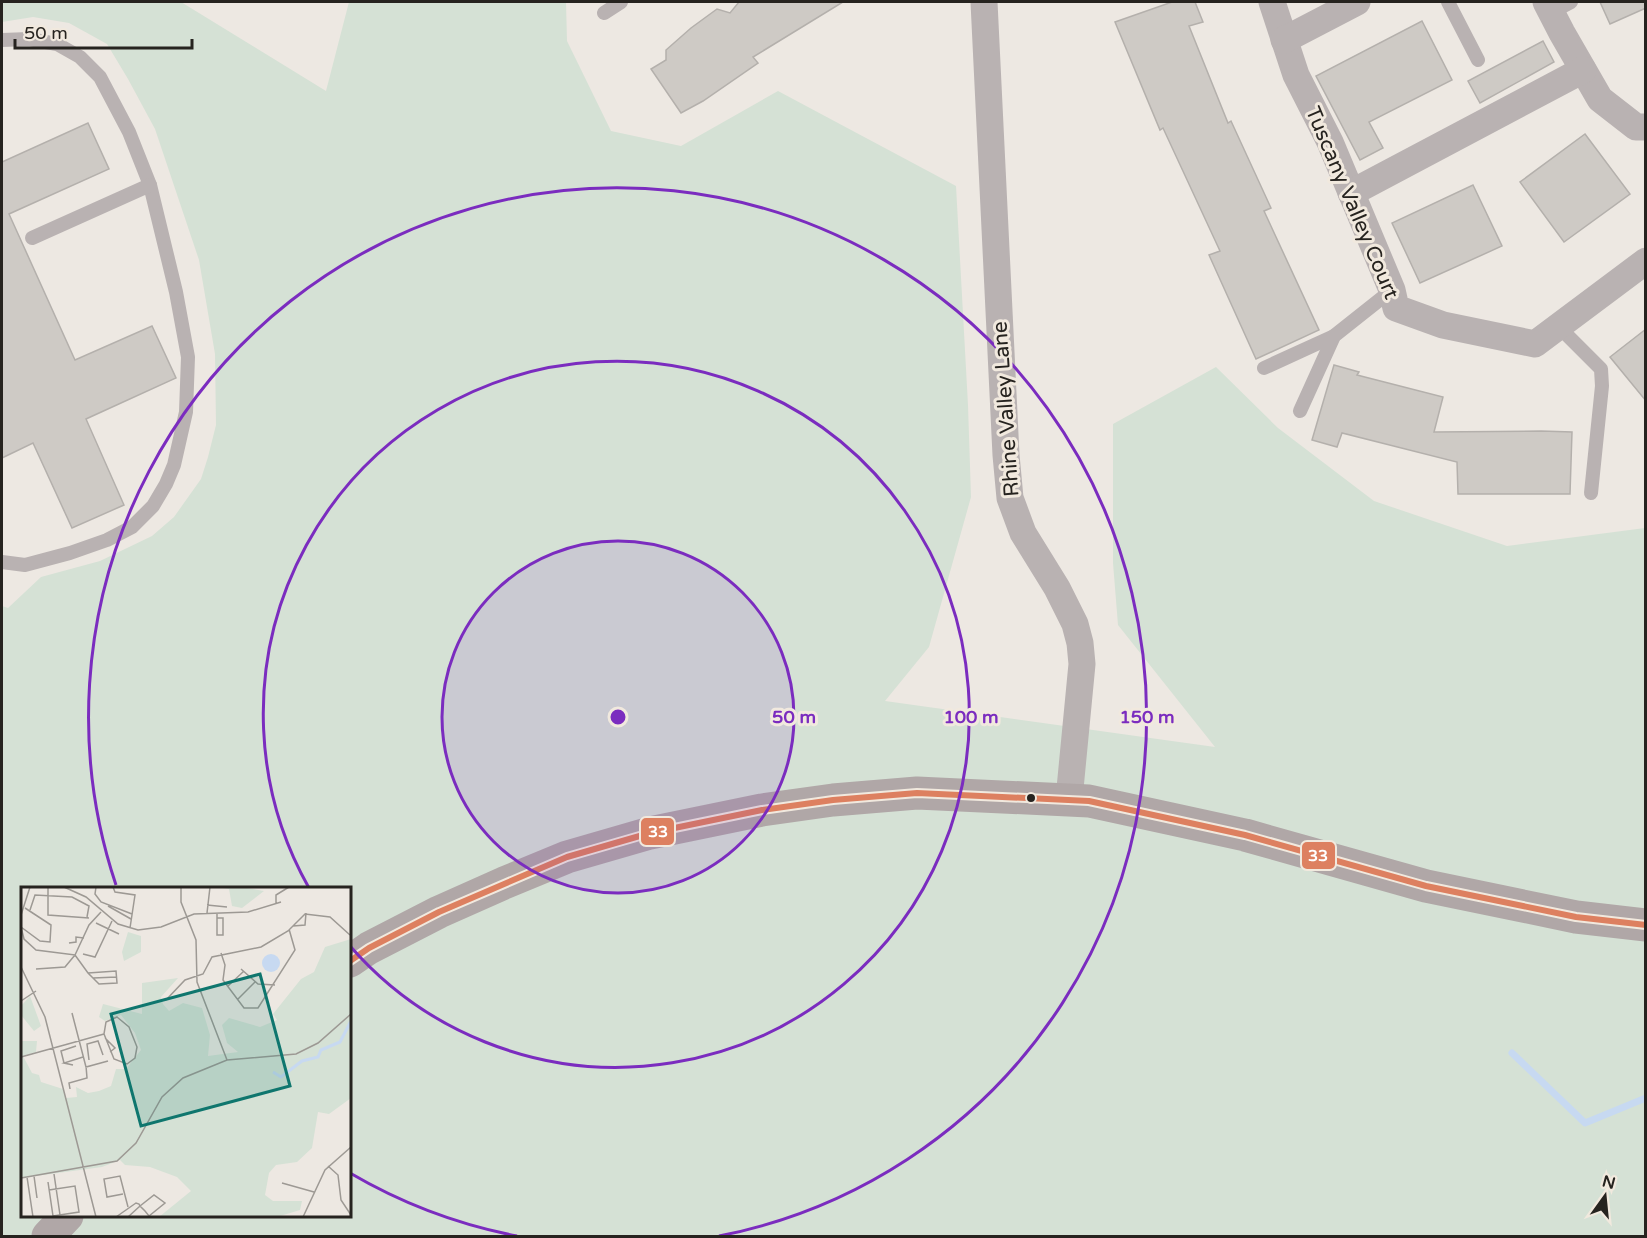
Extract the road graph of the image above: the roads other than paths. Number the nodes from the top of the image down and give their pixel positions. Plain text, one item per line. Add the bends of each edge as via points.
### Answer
1 (621, 2) edge
2 (984, 2) edge
3 (1272, 2) edge
4 (1357, 2) edge
5 (1448, 2) edge
6 (1556, 5) edge
7 (604, 13) dead end
8 (2, 40) edge
9 (1284, 40) junction
10 (1478, 60) dead end
11 (1583, 70) junction
12 (1646, 127) edge
13 (150, 185) junction
14 (1352, 193) junction
15 (32, 238) dead end
16 (1646, 261) edge
17 (1392, 290) junction
18 (1559, 327) junction
19 (1334, 336) junction
20 (1264, 368) dead end
21 (1299, 411) dead end
22 (1592, 493) dead end
23 (2, 562) edge
24 (1069, 799) junction
25 (1646, 924) edge
26 (351, 960) edge
27 (65, 1217) edge
28 (48, 1236) edge

1 - 7 lane
2 - 24 street, Rhine Valley Lane via 1010,498 1023,532 1075,624 1080,642 1082,664
3 - 9 street, Tuscany Valley Court
4 - 9 street
5 - 10 lane
6 - 11 street via 1562,33
8 - 13 lane via 57,44 80,57 100,77 129,132
9 - 14 street, Tuscany Valley Court via 1296,75
11 - 12 street via 1600,99 1636,127
11 - 14 street
13 - 15 lane
13 - 23 lane via 188,357 186,412 174,465 153,506 132,527 70,553 25,565
14 - 17 street, Tuscany Valley Court
16 - 18 street, Tuscany Valley Court
17 - 18 street, Tuscany Valley Court via 1396,308 1443,326 1535,344
17 - 19 lane
18 - 22 lane via 1600,369 1602,386
19 - 20 lane
19 - 21 lane
24 - 25 street via 1204,825 1426,886 1576,916
24 - 26 street via 917,793 879,796 762,810 650,833 567,857 504,883 429,917
27 - 28 street

